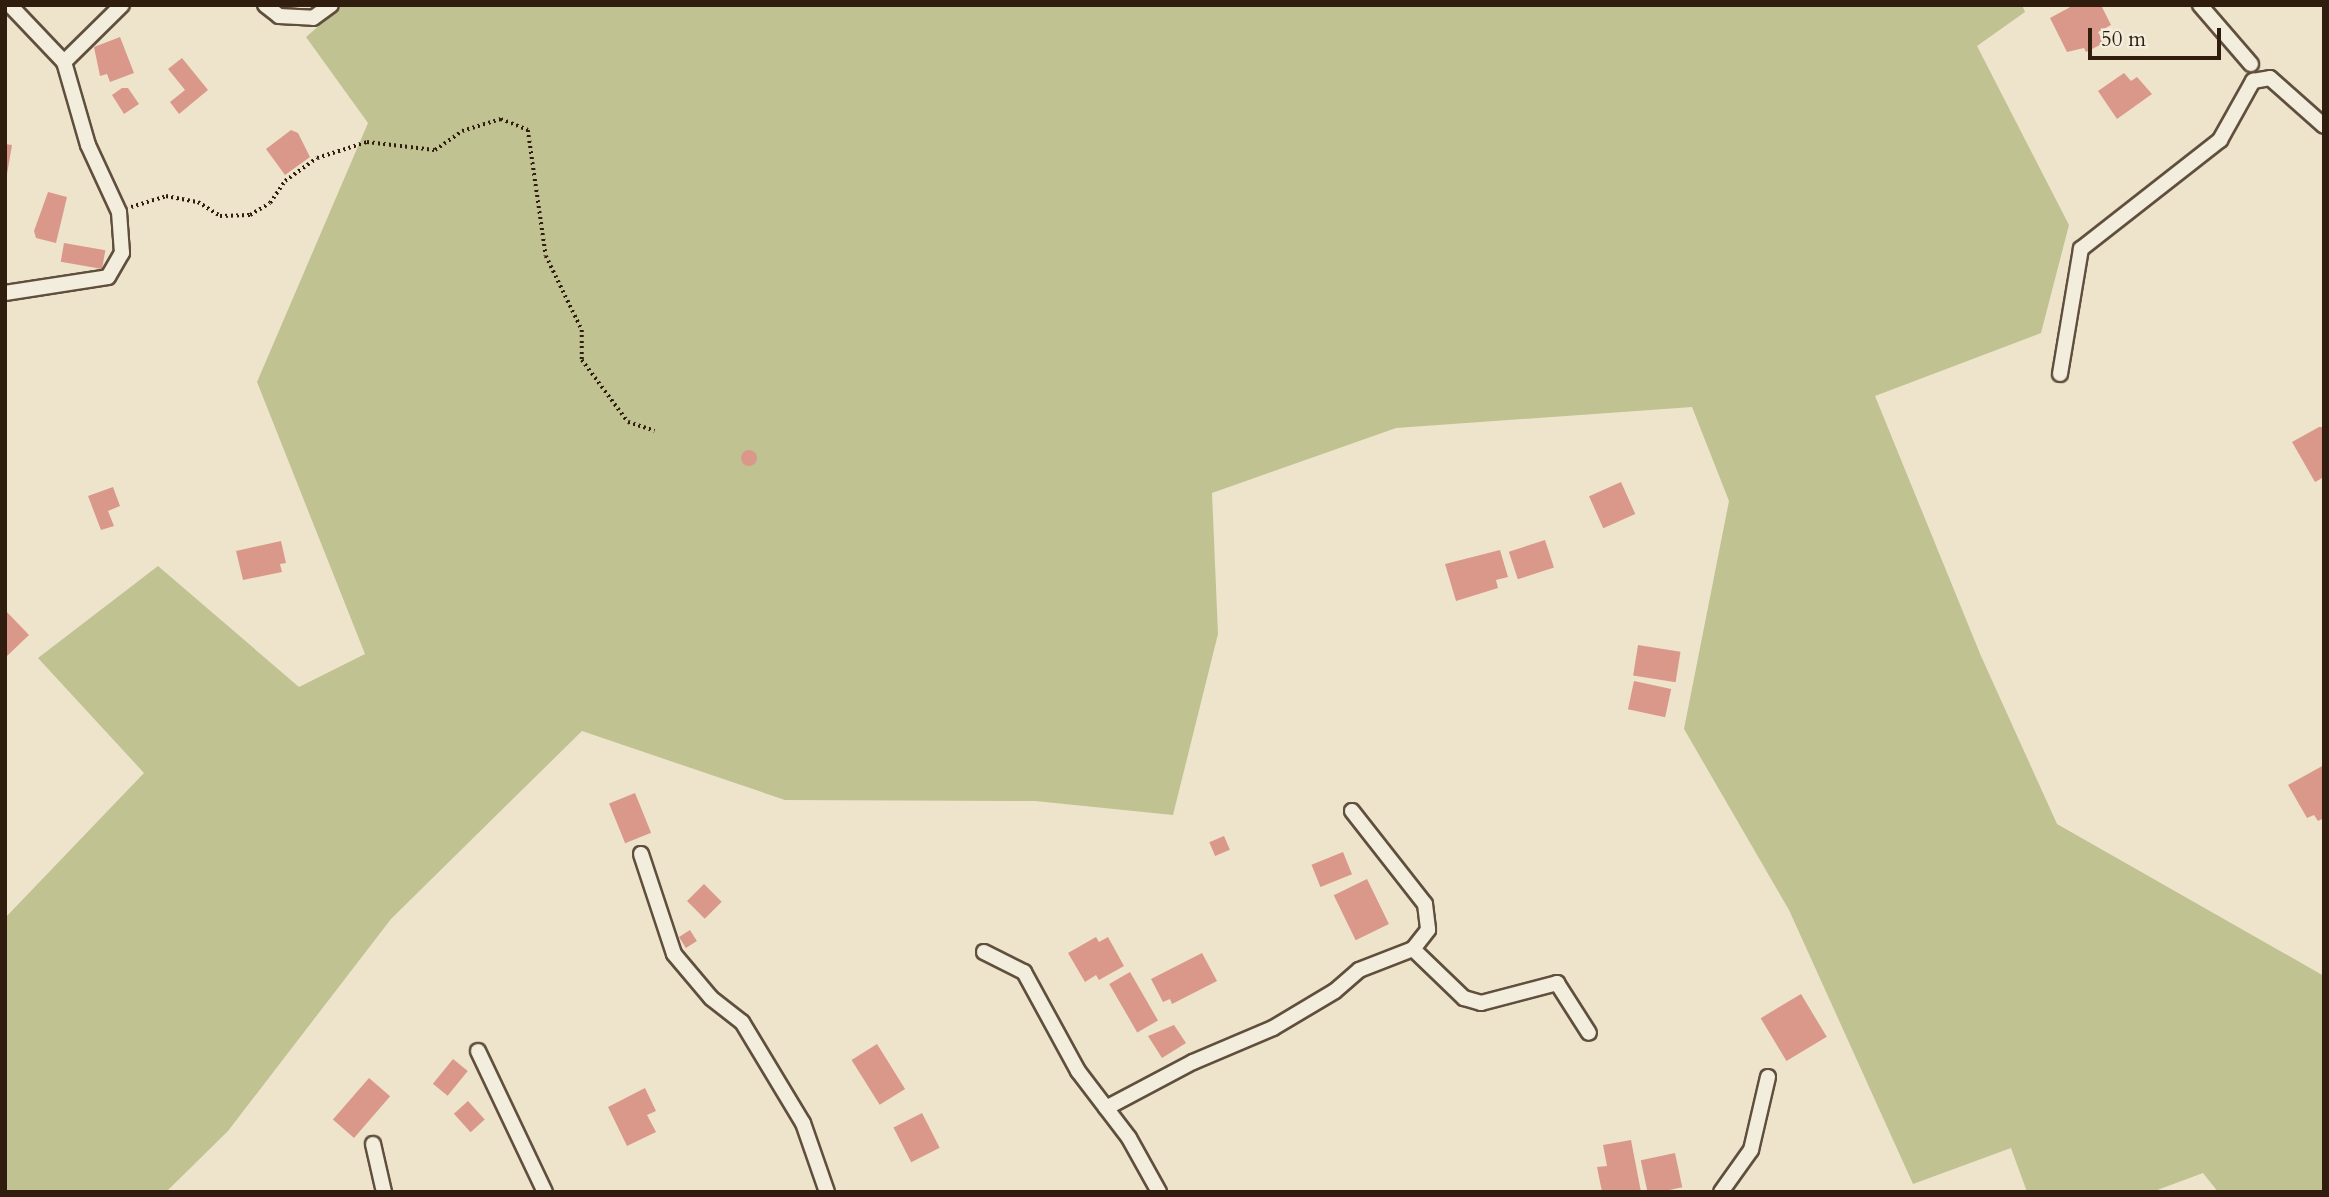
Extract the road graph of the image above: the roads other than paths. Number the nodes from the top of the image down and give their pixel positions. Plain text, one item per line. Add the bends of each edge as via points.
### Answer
1 (10, 5) edge
2 (122, 5) edge
3 (265, 5) edge
4 (331, 5) edge
5 (2200, 5) edge
6 (64, 62) junction
7 (2251, 64) dead end
8 (2324, 125) edge
9 (5, 293) edge
10 (2060, 374) dead end
11 (1352, 811) dead end
12 (640, 854) dead end
13 (1413, 949) junction
14 (984, 953) dead end
15 (1589, 1032) dead end
16 (478, 1051) dead end
17 (1768, 1077) dead end
18 (1106, 1108) junction
19 (373, 1144) dead end
20 (384, 1192) edge
21 (545, 1192) edge
22 (827, 1192) edge
23 (1159, 1192) edge
24 (1721, 1192) edge

1 - 6 street
2 - 6 street
3 - 4 street via 279,16 313,18
5 - 7 street
6 - 9 street via 88,145 119,212 122,253 108,277
8 - 10 street via 2270,78 2253,81 2220,140 2081,249
11 - 13 street via 1425,904 1428,930
12 - 22 street via 674,954 711,998 742,1022 803,1123
13 - 15 street via 1464,998 1480,1003 1557,983
13 - 18 street via 1359,970 1335,991 1273,1028 1193,1062
14 - 18 street via 1024,972 1054,1031
16 - 21 street
17 - 24 street via 1751,1150
18 - 23 street
19 - 20 street

